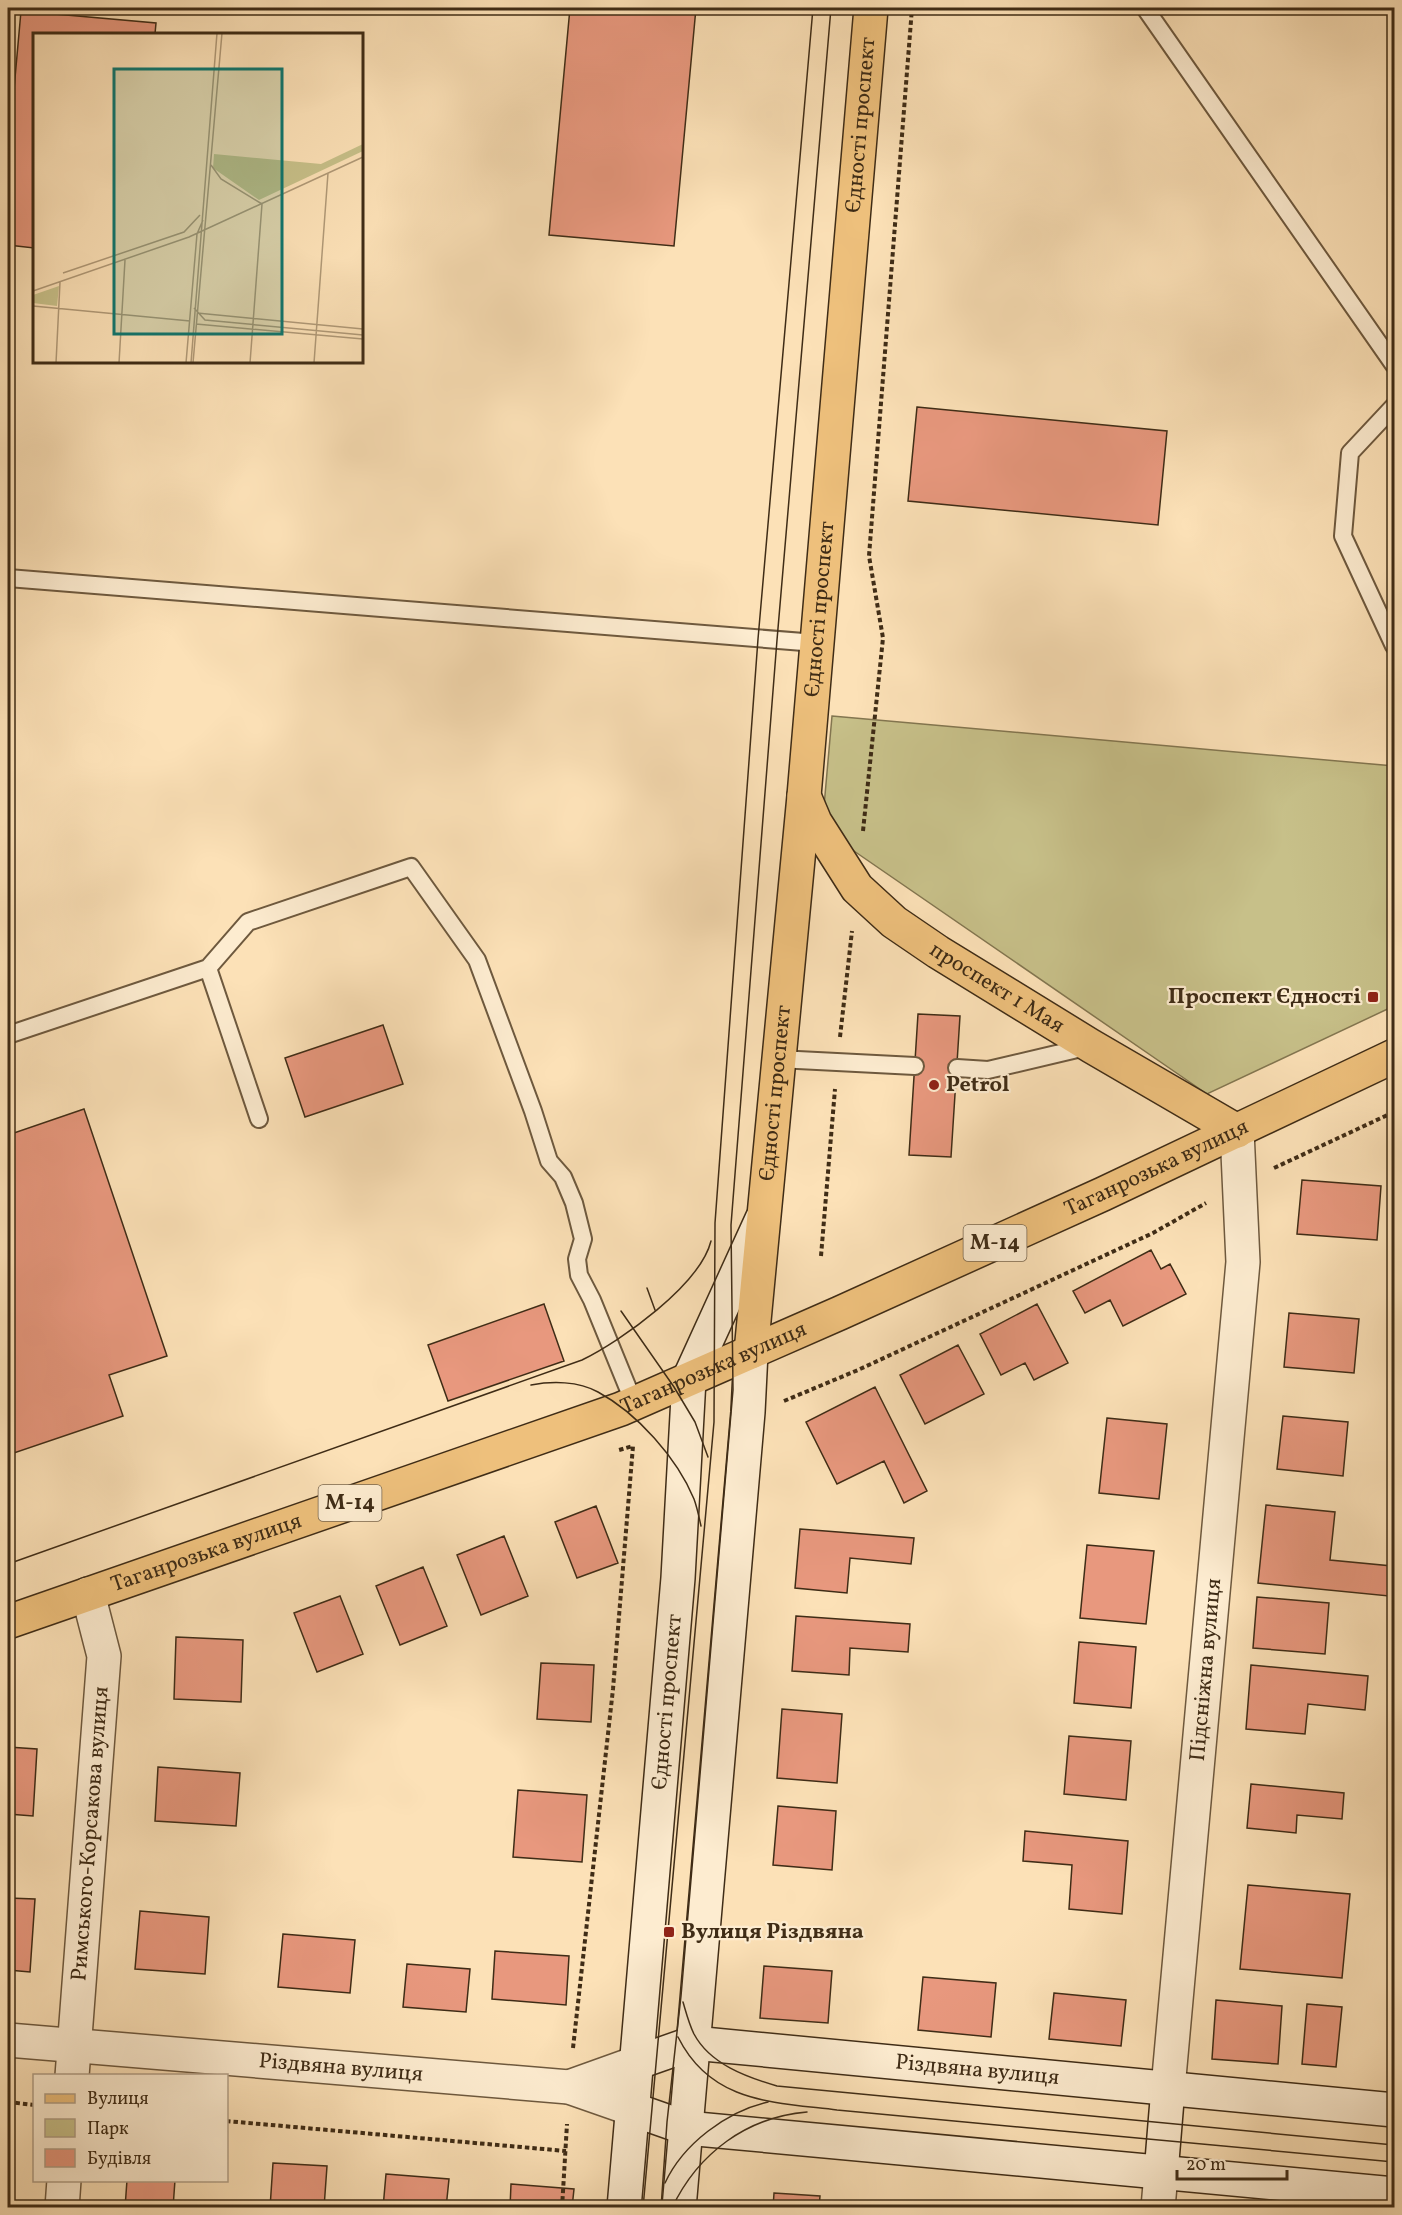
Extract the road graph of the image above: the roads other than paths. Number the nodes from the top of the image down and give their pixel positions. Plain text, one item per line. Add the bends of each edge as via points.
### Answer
1 (871, 8) edge
2 (1144, 8) edge
3 (1395, 365) edge
4 (1395, 406) edge
5 (8, 578) edge
6 (816, 643) junction
7 (1395, 645) edge
8 (804, 796) junction
9 (208, 968) junction
10 (8, 1035) edge
11 (1091, 1046) junction
12 (1395, 1056) edge
13 (778, 1059) junction
14 (915, 1066) dead end
15 (957, 1068) dead end
16 (259, 1119) dead end
17 (1237, 1131) junction
18 (765, 1212) junction
19 (751, 1352) junction
20 (689, 1379) junction
21 (634, 1403) junction
22 (88, 1594) junction
23 (8, 1622) edge
24 (8, 2040) edge
25 (693, 2043) junction
26 (73, 2061) edge
27 (636, 2063) junction
28 (569, 2087) junction
29 (1168, 2088) junction
30 (632, 2109) junction
31 (1395, 2109) edge
32 (686, 2128) junction
33 (1161, 2173) junction
34 (64, 2182) edge
35 (1395, 2194) edge
36 (62, 2208) edge
37 (624, 2208) edge
38 (679, 2208) edge
39 (1158, 2208) edge

1 - 6 main road, Єдності проспект
2 - 3 lane
4 - 7 lane via 1350,453 1343,536
5 - 6 lane
6 - 8 main road, Єдності проспект
8 - 11 main road, проспект 1 Мая via 815,822 857,888 894,922
8 - 13 main road, Єдності проспект
9 - 10 lane
9 - 16 lane
9 - 21 lane via 248,922 411,867 477,960 549,1161 563,1177 574,1203 583,1239 577,1259 579,1275
11 - 15 lane via 988,1070
11 - 17 main road, проспект 1 Мая
12 - 17 main road, Таганрозька вулиця / М-14
13 - 14 lane
13 - 18 main road, Єдності проспект
17 - 19 main road, Таганрозька вулиця / М-14
17 - 29 street, Підсніжна вулиця via 1243,1262
18 - 19 main road, Єдності проспект
18 - 20 street, Єдності проспект
19 - 20 main road, Таганрозька вулиця / М-14
19 - 25 street, Єдності проспект
20 - 21 main road, Таганрозька вулиця / М-14
20 - 27 street, Єдності проспект via 678,1578
21 - 22 main road, Таганрозька вулиця / М-14
22 - 23 main road, Таганрозька вулиця / М-14
22 - 26 street, Римського-Корсакова вулиця via 104,1656
24 - 26 street, Різдвяна вулиця
25 - 27 street, Різдвяна вулиця
25 - 29 street, Різдвяна вулиця
25 - 32 street, Єдності проспект
26 - 28 street, Різдвяна вулиця
27 - 28 street, Різдвяна вулиця
27 - 30 street, Єдності проспект
28 - 30 street, Різдвяна вулиця
29 - 31 street, Різдвяна вулиця
29 - 33 street, Підсніжна вулиця
30 - 32 street, Різдвяна вулиця
30 - 37 street, Єдності проспект
32 - 33 street, Різдвяна вулиця
32 - 38 street, Єдності проспект
33 - 35 street, Різдвяна вулиця
33 - 39 street, Підсніжна вулиця
34 - 36 street

